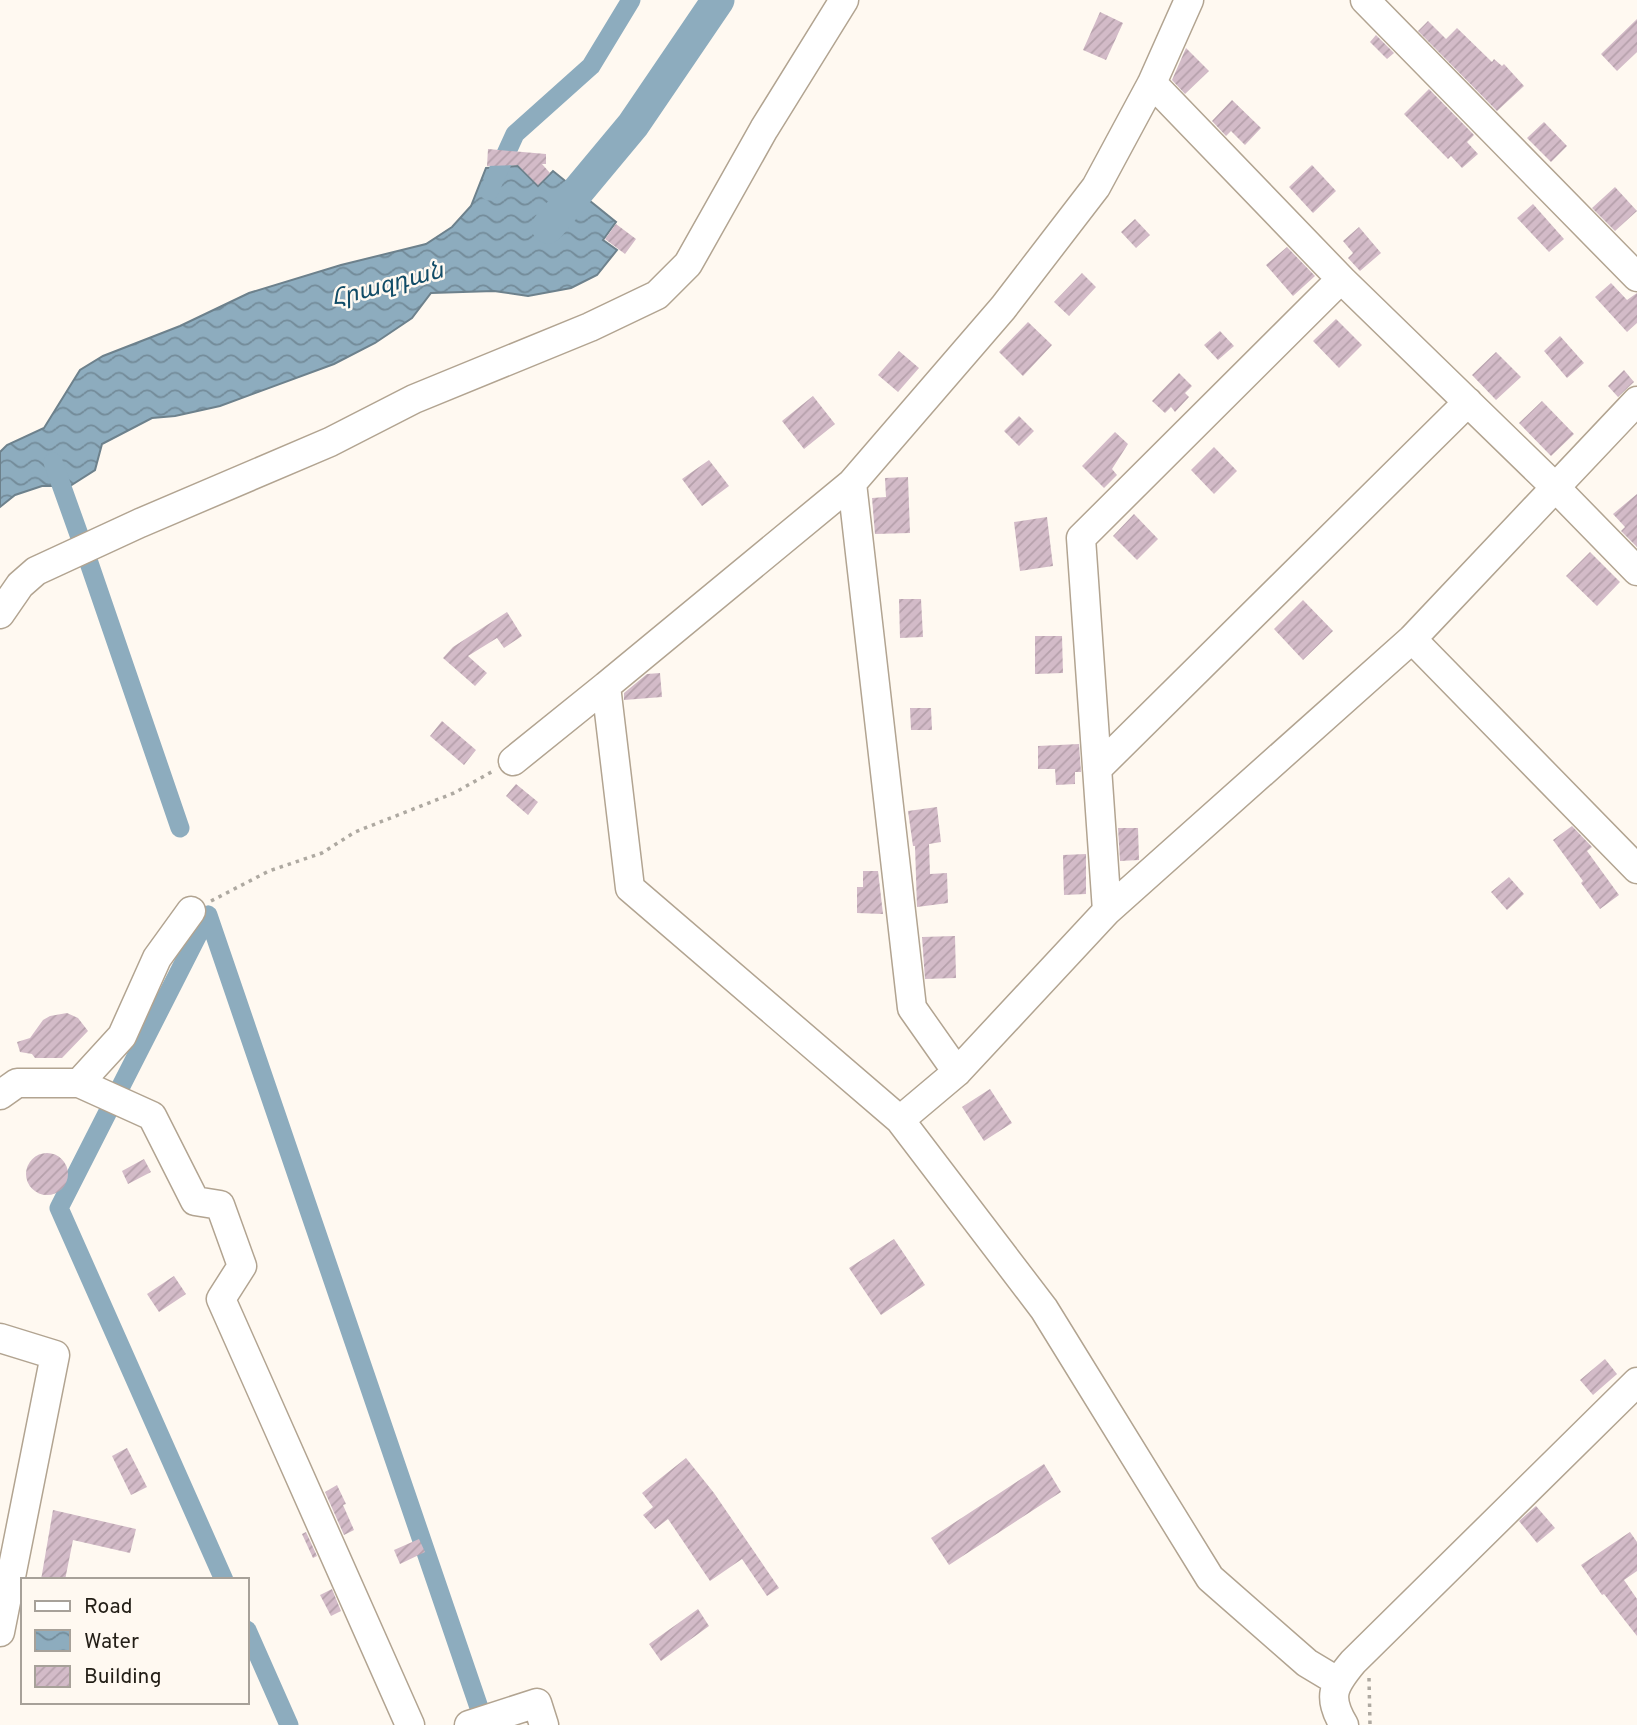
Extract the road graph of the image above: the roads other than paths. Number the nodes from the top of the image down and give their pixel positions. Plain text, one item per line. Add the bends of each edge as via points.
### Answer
1 (844, 0) edge
2 (1189, 0) edge
3 (1365, 0) edge
4 (1152, 83) junction
5 (1637, 277) edge
6 (1341, 279) junction
7 (1637, 401) edge
8 (1468, 402) junction
9 (852, 483) junction
10 (1555, 487) junction
11 (1637, 571) edge
12 (0, 614) edge
13 (1412, 639) junction
14 (606, 686) junction
15 (513, 761) road end
16 (1097, 769) junction
17 (1637, 869) edge
18 (191, 911) road end
19 (1107, 911) junction
20 (957, 1072) junction
21 (79, 1083) junction
22 (0, 1096) edge
23 (901, 1120) junction
24 (0, 1338) edge
25 (1637, 1382) edge
26 (0, 1632) edge
27 (1337, 1681) junction
28 (482, 1721) edge
29 (410, 1725) edge
30 (544, 1725) edge
31 (1343, 1725) edge

1 - 12 street via 688,264 657,295 414,399 330,442 36,571
2 - 4 street
3 - 5 street
4 - 6 street
4 - 9 street via 1096,187 1003,308
6 - 8 street
6 - 16 street via 1081,538
7 - 10 street
8 - 10 street
8 - 16 street
9 - 14 street
9 - 20 street via 912,1008
10 - 11 street
10 - 13 street
13 - 17 street
13 - 19 street
14 - 15 street
14 - 23 street via 630,888
16 - 19 street
18 - 21 street via 157,958 122,1036
19 - 20 street
20 - 23 street
21 - 22 street via 17,1083
21 - 29 street via 152,1116 195,1201 220,1205 242,1266 221,1299
23 - 27 street via 1044,1309 1210,1578 1307,1663
24 - 26 street via 55,1355
25 - 27 street
27 - 31 street via 1333,1707
28 - 30 street via 537,1703

